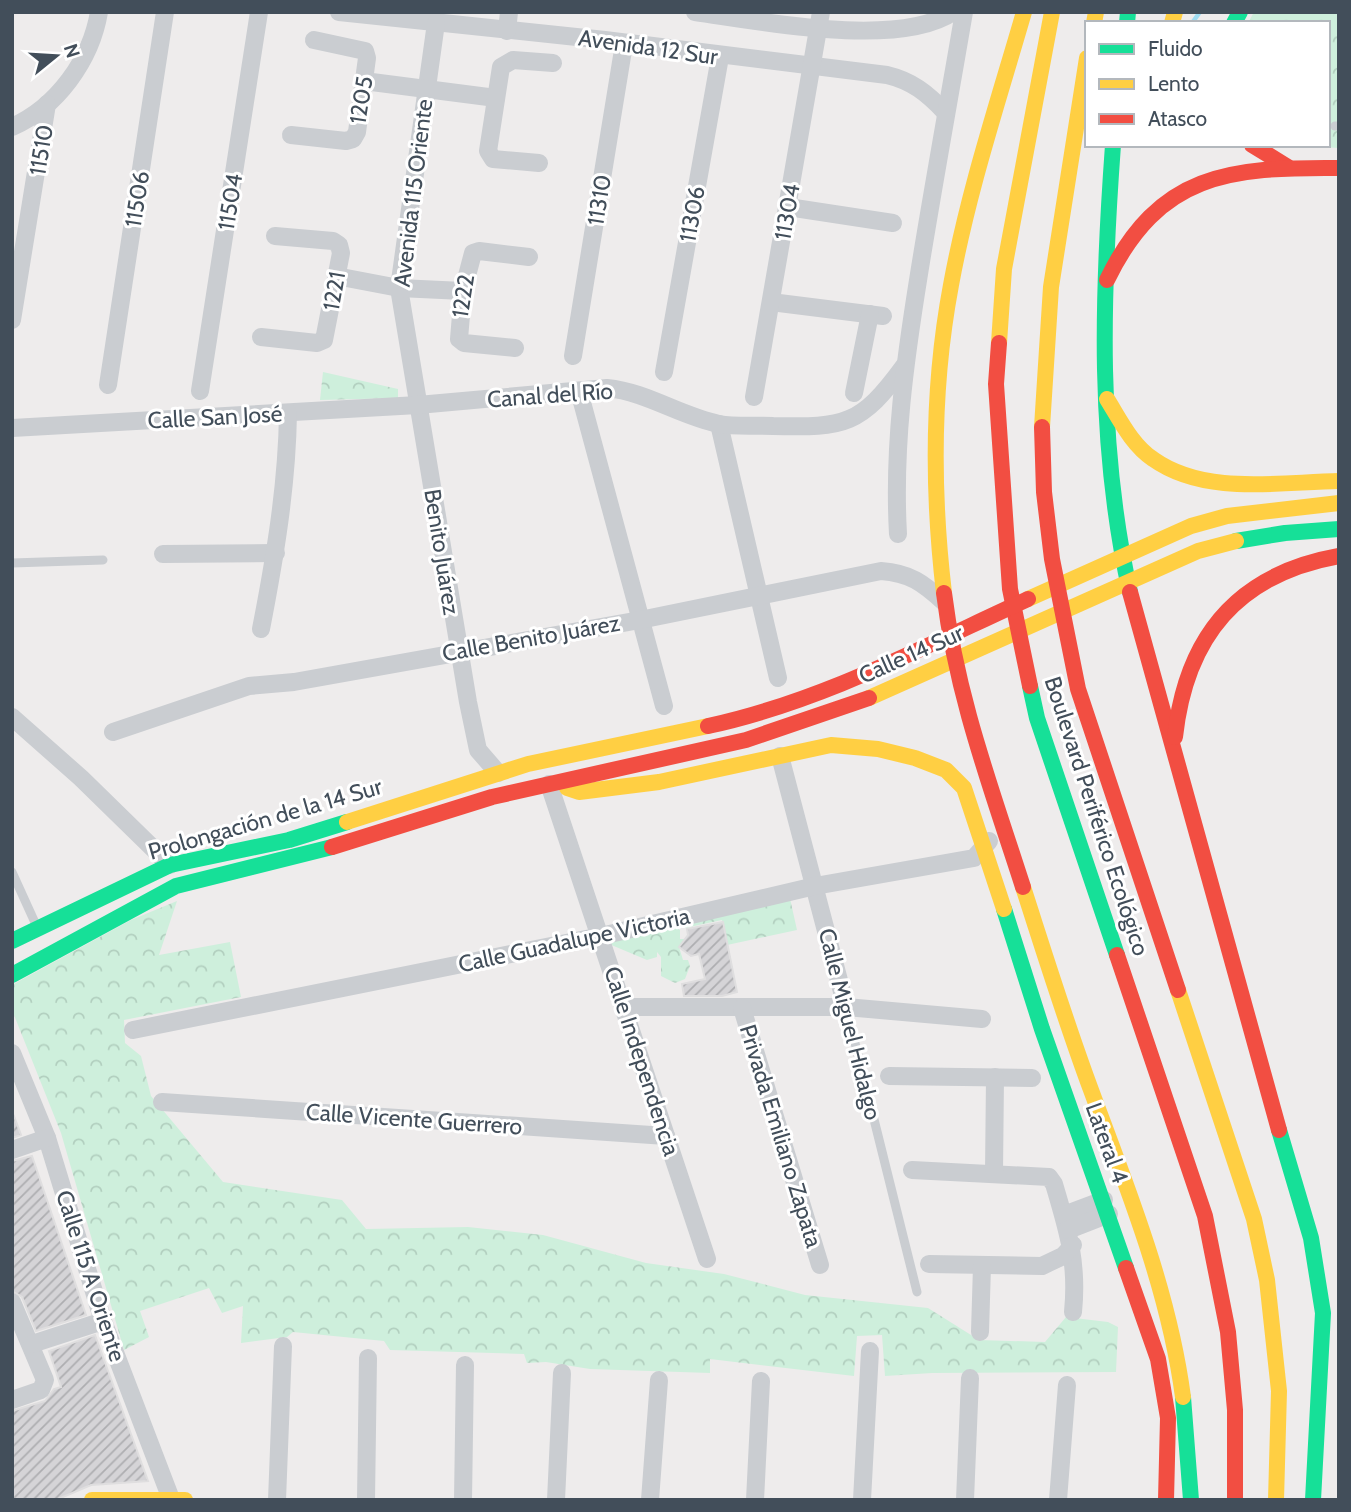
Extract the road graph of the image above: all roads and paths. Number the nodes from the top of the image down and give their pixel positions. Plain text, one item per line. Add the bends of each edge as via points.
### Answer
1 (99, 12) edge
2 (165, 12) edge
3 (259, 12) edge
4 (339, 12) edge
5 (509, 12) edge
6 (695, 12) edge
7 (953, 12) edge
8 (964, 12) edge
9 (1024, 12) edge
10 (1052, 12) edge
11 (721, 14) edge
12 (820, 20) edge
13 (908, 20) edge
14 (436, 23) junction
15 (507, 31) junction
16 (314, 40) dead end
17 (624, 44) junction
18 (720, 57) junction
19 (553, 63) dead end
20 (812, 68) junction
21 (1085, 70) edge
22 (364, 81) junction
23 (425, 89) junction
24 (496, 98) junction
25 (47, 104) junction
26 (945, 112) junction
27 (12, 127) edge
28 (291, 135) dead end
29 (1112, 147) edge
30 (1126, 147) edge
31 (1255, 147) edge
32 (539, 163) dead end
33 (1288, 167) junction
34 (1339, 169) edge
35 (1107, 192) junction
36 (788, 207) junction
37 (893, 223) dead end
38 (275, 236) dead end
39 (529, 257) dead end
40 (336, 276) junction
41 (1103, 286) junction
42 (399, 288) junction
43 (463, 291) junction
44 (771, 302) junction
45 (12, 320) edge
46 (261, 337) dead end
47 (515, 348) dead end
48 (573, 356) dead end
49 (904, 366) junction
50 (664, 372) dead end
51 (108, 385) dead end
52 (1103, 390) junction
53 (200, 391) dead end
54 (579, 391) junction
55 (854, 393) dead end
56 (754, 397) dead end
57 (418, 405) junction
58 (288, 413) junction
59 (719, 424) junction
60 (12, 428) edge
61 (1339, 481) edge
62 (1339, 503) edge
63 (1339, 529) edge
64 (898, 534) dead end
65 (276, 553) junction
66 (163, 554) dead end
67 (1339, 556) edge
68 (103, 560) dead end
69 (12, 563) edge
70 (760, 597) junction
71 (944, 603) junction
72 (640, 620) junction
73 (261, 629) dead end
74 (458, 650) junction
75 (778, 678) dead end
76 (664, 706) dead end
77 (12, 717) edge
78 (113, 732) dead end
79 (1174, 748) junction
80 (780, 756) junction
81 (498, 773) junction
82 (553, 783) junction
83 (492, 797) joint
84 (1007, 835) junction
85 (985, 843) junction
86 (170, 865) junction
87 (12, 872) edge
88 (815, 886) junction
89 (37, 929) junction
90 (601, 936) junction
91 (12, 940) edge
92 (12, 975) edge
93 (623, 1007) junction
94 (846, 1007) junction
95 (742, 1008) junction
96 (982, 1019) dead end
97 (1066, 1021) junction
98 (1042, 1029) junction
99 (133, 1030) dead end
100 (12, 1053) edge
101 (889, 1076) dead end
102 (995, 1077) junction
103 (1032, 1078) dead end
104 (162, 1102) dead end
105 (666, 1136) junction
106 (47, 1138) junction
107 (12, 1150) edge
108 (912, 1171) dead end
109 (994, 1173) junction
110 (1107, 1207) junction
111 (1068, 1230) junction
112 (707, 1259) dead end
113 (929, 1264) dead end
114 (820, 1265) dead end
115 (982, 1266) junction
116 (917, 1292) dead end
117 (12, 1302) edge
118 (1073, 1312) dead end
119 (103, 1321) junction
120 (980, 1332) dead end
121 (32, 1344) junction
122 (283, 1346) dead end
123 (870, 1351) dead end
124 (368, 1358) dead end
125 (465, 1366) dead end
126 (562, 1373) dead end
127 (970, 1378) dead end
128 (659, 1380) dead end
129 (761, 1381) dead end
130 (1067, 1385) dead end
131 (12, 1400) edge
132 (178, 1499) edge
133 (92, 1500) edge
134 (277, 1500) edge
135 (366, 1500) edge
136 (463, 1500) edge
137 (556, 1500) edge
138 (650, 1500) edge
139 (755, 1500) edge
140 (862, 1500) edge
141 (965, 1500) edge
142 (1058, 1500) edge
143 (1166, 1500) edge
144 (1191, 1500) edge
145 (1235, 1500) edge
146 (1276, 1500) edge
147 (1314, 1500) edge

1 - 25 street via 86,54
2 - 51 street, 11506
3 - 53 street, 11504
4 - 14 street, Avenida 12 Sur
5 - 15 street
6 - 11 street, Avenida 12 Sur
7 - 13 street, Avenida 12 Sur via 929,23
8 - 26 street
9 - 71 main road via 959,241 944,326 936,414
10 - 145 main road, Boulevard Periférico Ecológico via 1004,269 996,384 1010,589 1037,718 1205,1216 1228,1332 1235,1410
11 - 12 street, Avenida 12 Sur
12 - 13 street, Avenida 12 Sur
12 - 20 street, 11304
14 - 15 street, Avenida 12 Sur
14 - 23 street, Avenida 115 Oriente
15 - 17 street, Avenida 12 Sur
16 - 22 street, 1205 via 365,51
17 - 18 street, Avenida 12 Sur
17 - 48 street, 11310
18 - 20 street, Avenida 12 Sur
18 - 50 street, 11306
19 - 24 street via 505,61
20 - 26 street, Avenida 12 Sur via 902,79 925,92
20 - 36 street, 11304
21 - 146 main road, Boulevard Periférico Ecológico via 1045,340 1042,428 1050,539 1078,689 1254,1219 1278,1368
22 - 23 street
22 - 28 street, 1205 via 353,139
23 - 24 street
23 - 42 street, Avenida 115 Oriente
24 - 32 street via 490,156
25 - 27 street
25 - 45 street, 11510
26 - 49 street
29 - 35 main road
30 - 35 main road
31 - 33 main road
33 - 34 main road
33 - 41 main road via 1214,180 1175,194 1142,223
35 - 41 main road
36 - 37 street
36 - 44 street, 11304
38 - 40 street, 1221 via 339,245
39 - 43 street, 1222 via 473,253
40 - 42 street
40 - 46 street, 1221 via 324,340
41 - 52 main road
42 - 43 street
42 - 57 street, Avenida 115 Oriente
43 - 47 street, 1222 via 458,339
44 - 55 street via 877,315
44 - 56 street, 11304
49 - 59 street, Canal del Río via 872,407 844,422 816,427
49 - 64 street via 895,472
52 - 61 main road via 1119,424 1143,453 1175,475 1225,483
52 - 79 main road via 1117,535 1136,620
54 - 57 street, Canal del Río
54 - 59 street, Canal del Río via 625,390
54 - 72 street
57 - 58 street, Calle San José
57 - 74 street, Benito Juárez
58 - 60 street, Calle San José
58 - 65 street
59 - 70 street
62 - 81 main road, Calle 14 Sur via 1227,516 1191,526 785,705
63 - 82 main road, Calle 14 Sur via 1274,533 1198,551 805,723
65 - 66 street
65 - 73 street
67 - 79 main road via 1308,561 1272,576 1222,615 1188,669 1175,714
68 - 69 lane
70 - 71 street, Calle Benito Juárez via 881,571 920,580
70 - 72 street, Calle Benito Juárez
70 - 75 street
71 - 84 main road via 965,711
72 - 74 street, Calle Benito Juárez
72 - 76 street
74 - 78 street, Calle Benito Juárez via 295,682 249,686
74 - 81 street, Benito Juárez via 478,750
77 - 86 street
79 - 147 main road via 1318,1273 1323,1313
80 - 82 main road, Lateral 4 via 659,782 579,792
80 - 85 main road, Lateral 4 via 831,745 867,745 946,770 965,790
80 - 88 street, Calle Miguel Hidalgo
81 - 86 main road, Prolongación de la 14 Sur via 289,840
82 - 83 main road, Calle 14 Sur
82 - 90 street, Calle Independencia
83 - 92 main road, Prolongación de la 14 Sur via 312,853 176,886
84 - 85 street, Calle Guadalupe Victoria
84 - 97 main road
85 - 88 street, Calle Guadalupe Victoria via 974,858
85 - 98 main road, Lateral 4
86 - 89 main road, Prolongación de la 14 Sur
87 - 89 lane
88 - 90 street, Calle Guadalupe Victoria
88 - 94 street, Calle Miguel Hidalgo
89 - 91 main road, Prolongación de la 14 Sur
90 - 93 street, Calle Independencia
90 - 99 street, Calle Guadalupe Victoria
93 - 95 street
93 - 105 street, Calle Independencia
94 - 95 street
94 - 96 street
94 - 116 lane, Calle Miguel Hidalgo
95 - 114 street, Privada Emiliano Zapata
97 - 98 main road
97 - 144 main road via 1164,1295 1179,1358
98 - 110 main road, Lateral 4
100 - 106 street, Calle 115 A Oriente
101 - 102 street
102 - 103 street
102 - 109 street
104 - 105 street, Calle Vicente Guerrero
105 - 112 street, Calle Independencia
106 - 107 street
106 - 119 street, Calle 115 A Oriente
108 - 109 street
109 - 111 street via 1048,1177
110 - 111 street
110 - 143 main road, Lateral 4 via 1158,1359 1168,1418
111 - 115 street via 1063,1256 1042,1266
111 - 118 street via 1077,1278
113 - 115 street
115 - 120 street
117 - 121 street
119 - 121 street
119 - 132 street, Calle 115 A Oriente
121 - 131 street via 44,1385
122 - 134 street
123 - 140 street
124 - 135 street
125 - 136 street
126 - 137 street
127 - 141 street
128 - 138 street
129 - 139 street
130 - 142 street
132 - 133 main road

